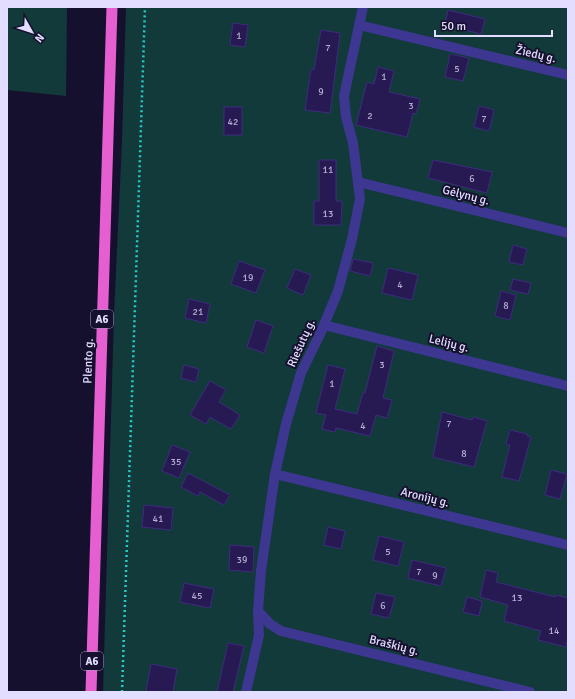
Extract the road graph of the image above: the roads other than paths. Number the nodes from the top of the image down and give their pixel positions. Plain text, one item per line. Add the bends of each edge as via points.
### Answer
1 (112, 7) edge
2 (363, 7) edge
3 (359, 25) junction
4 (568, 75) edge
5 (358, 182) junction
6 (568, 233) edge
7 (324, 325) junction
8 (568, 386) edge
9 (275, 474) junction
10 (568, 545) edge
11 (258, 611) junction
12 (91, 692) edge
13 (246, 692) edge
14 (530, 692) edge

1 - 12 highway, Plento g. / A6
2 - 3 street, Riešutų g.
3 - 4 street, Žiedų g.
3 - 5 street, Riešutų g. via 344,96
5 - 6 street, Gėlynų g.
5 - 7 street, Riešutų g. via 360,199 352,239 338,291
7 - 8 street, Lelijų g.
7 - 9 street, Riešutų g. via 301,373
9 - 10 street, Aronijų g.
9 - 11 street, Riešutų g.
11 - 13 street, Riešutų g. via 259,635
11 - 14 street, Braškių g. via 281,631

